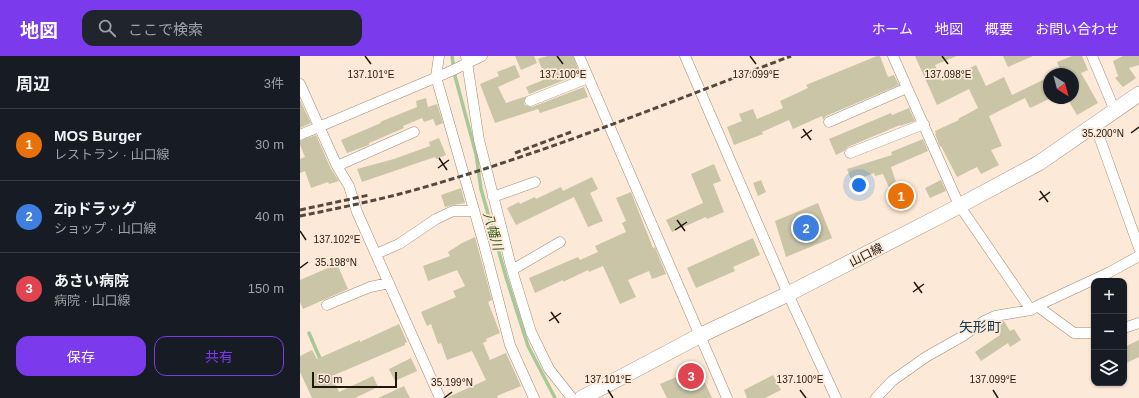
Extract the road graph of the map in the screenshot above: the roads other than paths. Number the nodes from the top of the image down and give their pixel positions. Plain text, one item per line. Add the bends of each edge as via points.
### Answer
1 (439, 56) edge
2 (482, 56) edge
3 (579, 56) edge
4 (685, 56) edge
5 (893, 56) edge
6 (1092, 56) edge
7 (465, 62) edge
8 (436, 77) junction
9 (588, 78) junction
10 (300, 84) edge
11 (907, 88) junction
12 (1139, 94) edge
13 (530, 101) dead end
14 (1116, 111) junction
15 (829, 122) dead end
16 (924, 124) junction
17 (1095, 125) junction
18 (319, 126) junction
19 (414, 132) dead end
20 (300, 135) edge
21 (850, 153) dead end
22 (336, 166) junction
23 (536, 182) dead end
24 (493, 196) junction
25 (959, 205) junction
26 (474, 211) junction
27 (560, 242) dead end
28 (1139, 248) edge
29 (376, 254) junction
30 (1139, 256) edge
31 (512, 270) junction
32 (389, 283) junction
33 (788, 294) junction
34 (327, 305) dead end
35 (1034, 308) junction
36 (1139, 323) edge
37 (1127, 327) edge
38 (1091, 333) edge
39 (699, 336) junction
40 (440, 398) edge
41 (534, 398) edge
42 (572, 398) edge
43 (582, 398) edge
44 (727, 398) edge
45 (836, 398) edge
46 (876, 398) edge

1 - 8 street
2 - 7 street
3 - 9 street
4 - 33 street
5 - 11 street
6 - 14 street
7 - 8 street
7 - 24 street via 479,140
8 - 18 street
8 - 26 street
9 - 13 street
9 - 39 street
10 - 18 street
11 - 15 street via 841,122
11 - 16 street
12 - 14 street, 山口線
14 - 17 street, 山口線
16 - 21 street via 862,152
16 - 25 street
17 - 25 street, 山口線 via 1039,163
17 - 28 street
18 - 20 street
18 - 22 street
19 - 22 street
22 - 29 street via 349,186 357,212
23 - 24 street
24 - 31 street
25 - 33 street, 山口線
25 - 35 street
26 - 29 street via 453,211 436,219 399,244
26 - 41 street via 510,345
27 - 31 street
29 - 32 street
30 - 35 street
31 - 42 street via 531,332 549,369
32 - 34 street via 370,287
32 - 40 street
33 - 39 street, 山口線
33 - 45 street
35 - 38 street via 1074,333
35 - 46 street via 994,316 984,321 892,381
36 - 37 street
39 - 43 street, 山口線
39 - 44 street

